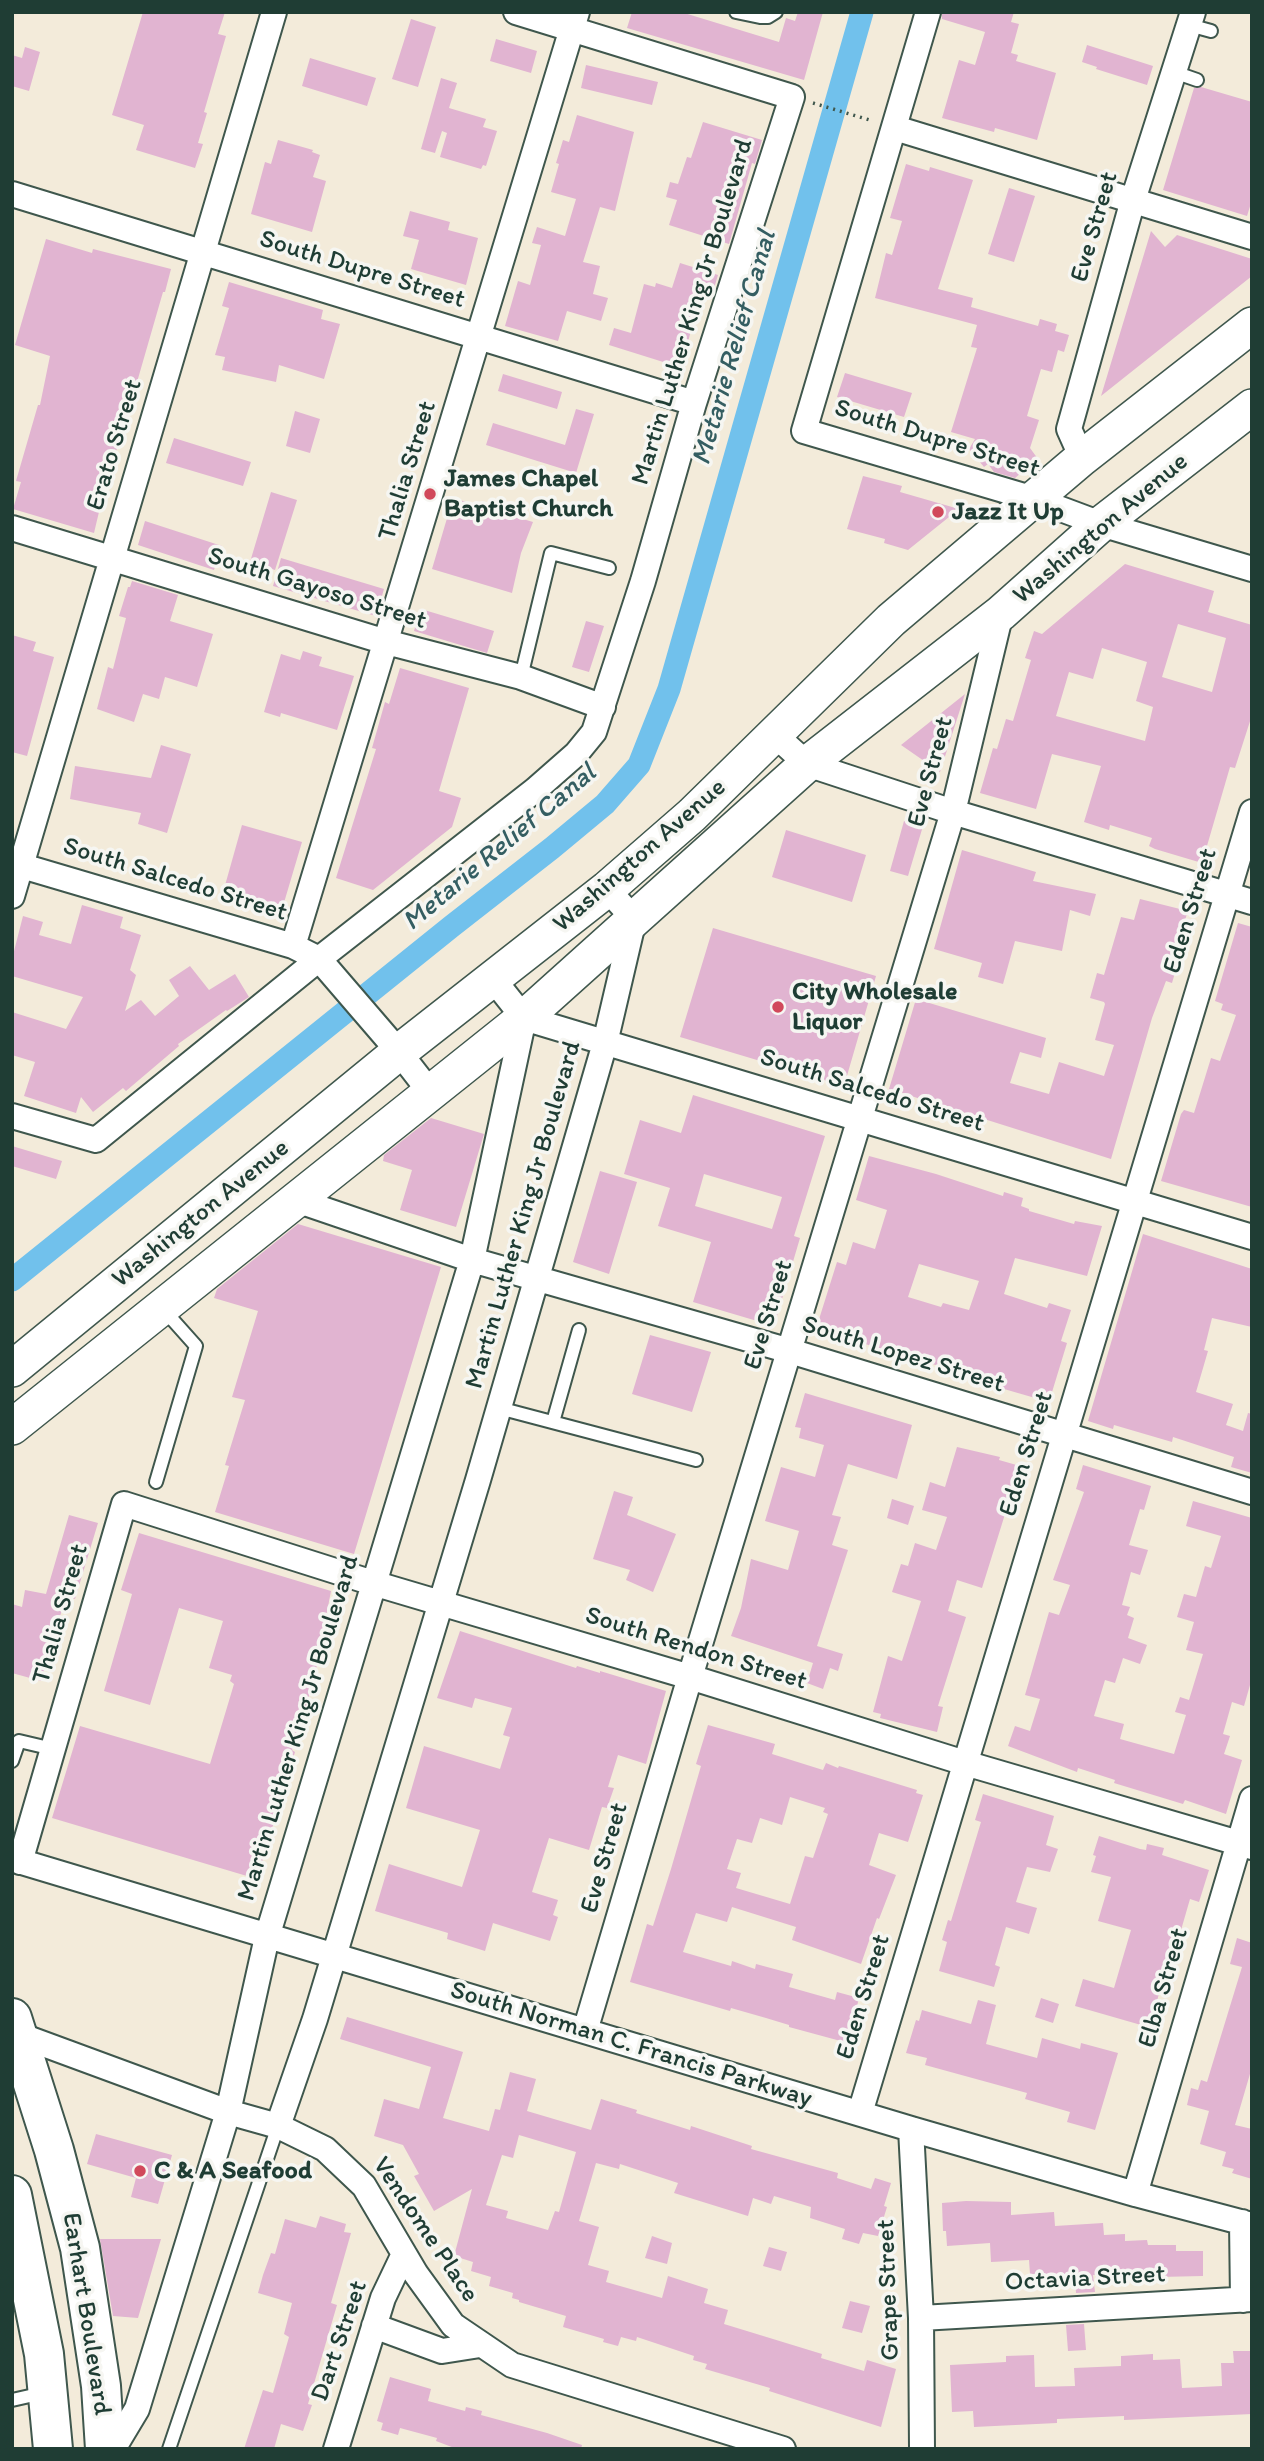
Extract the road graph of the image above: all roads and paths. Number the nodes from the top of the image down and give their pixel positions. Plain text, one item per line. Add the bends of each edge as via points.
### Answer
1 (274, 12) edge
2 (516, 12) edge
3 (736, 12) edge
4 (776, 12) edge
5 (928, 12) edge
6 (574, 21) edge
7 (1198, 23) edge
8 (792, 97) junction
9 (895, 128) junction
10 (12, 194) edge
11 (1133, 200) junction
12 (1252, 237) edge
13 (203, 253) junction
14 (1252, 325) edge
15 (480, 337) junction
16 (694, 403) junction
17 (1252, 407) edge
18 (1082, 458) junction
19 (1034, 499) junction
20 (1101, 524) junction
21 (12, 528) edge
22 (112, 558) junction
23 (609, 568) dead end
24 (1252, 569) edge
25 (1001, 613) junction
26 (386, 642) junction
27 (521, 677) junction
28 (603, 707) junction
29 (775, 736) junction
30 (807, 764) junction
31 (1252, 811) edge
32 (953, 812) junction
33 (17, 864) edge
34 (607, 889) junction
35 (1227, 895) junction
36 (12, 896) edge
37 (1252, 902) edge
38 (634, 919) junction
39 (293, 946) junction
40 (319, 959) junction
41 (492, 979) junction
42 (524, 1018) junction
43 (605, 1043) junction
44 (399, 1052) junction
45 (430, 1092) junction
46 (12, 1116) edge
47 (859, 1118) junction
48 (296, 1200) junction
49 (1134, 1201) junction
50 (1252, 1237) edge
51 (472, 1260) junction
52 (537, 1279) junction
53 (162, 1307) junction
54 (579, 1330) dead end
55 (790, 1351) junction
56 (12, 1369) edge
57 (499, 1408) junction
58 (553, 1422) junction
59 (12, 1427) edge
60 (1064, 1434) junction
61 (696, 1460) dead end
62 (156, 1482) dead end
63 (1252, 1492) edge
64 (124, 1504) joint
65 (373, 1583) junction
66 (441, 1603) junction
67 (690, 1678) junction
68 (53, 1749) junction
69 (12, 1761) edge
70 (965, 1763) junction
71 (1252, 1799) edge
72 (1245, 1845) edge
73 (16, 1860) edge
74 (267, 1937) junction
75 (334, 1956) junction
76 (15, 2029) edge
77 (585, 2031) junction
78 (228, 2112) junction
79 (860, 2113) junction
80 (278, 2126) junction
81 (911, 2129) junction
82 (1135, 2194) junction
83 (12, 2195) edge
84 (1247, 2223) edge
85 (80, 2248) junction
86 (25, 2254) junction
87 (404, 2254) junction
88 (1247, 2299) edge
89 (921, 2318) junction
90 (374, 2326) junction
91 (480, 2346) junction
92 (30, 2396) edge
93 (53, 2449) edge
94 (105, 2449) edge
95 (113, 2449) edge
96 (169, 2449) edge
97 (336, 2449) edge
98 (783, 2449) edge
99 (922, 2449) edge

1 - 13 street, Erato Street
2 - 6 street
3 - 4 lane via 760,17
5 - 9 street
6 - 8 street
6 - 15 street, Thalia Street
7 - 11 street, Eve Street via 1186,76
8 - 9 path
8 - 16 street, Martin Luther King Jr Boulevard
9 - 11 street
9 - 19 street, South Dupre Street via 804,431
10 - 13 street, South Dupre Street
11 - 12 street
11 - 18 street, Eve Street via 1069,429
13 - 15 street, South Dupre Street
13 - 22 street, Erato Street
14 - 18 street, Washington Avenue
15 - 16 street, South Dupre Street
15 - 26 street, Thalia Street
16 - 28 street, Martin Luther King Jr Boulevard
17 - 20 street, Washington Avenue
18 - 19 street, Washington Avenue
19 - 20 street, South Dupre Street
19 - 29 street, Washington Avenue via 891,620
20 - 24 street, South Dupre Street
20 - 25 street, Washington Avenue
21 - 22 street, South Gayoso Street
22 - 26 street, South Gayoso Street
22 - 33 street, Erato Street
23 - 27 lane via 551,553
25 - 30 street, Washington Avenue
25 - 32 street, Eve Street
26 - 27 street, South Gayoso Street
26 - 39 street, Thalia Street
27 - 28 street, South Gayoso Street
28 - 40 street via 594,732 576,754
29 - 30 street
29 - 34 street, Washington Avenue
30 - 32 street
30 - 38 street, Washington Avenue
31 - 35 street, Eden Street
32 - 35 street
32 - 47 street, Eve Street
33 - 36 street, Erato Street
33 - 39 street, South Salcedo Street
34 - 38 street
34 - 41 street, Washington Avenue
35 - 37 street
35 - 49 street, Eden Street
38 - 42 street, Washington Avenue
38 - 43 street, Martin Luther King Jr Boulevard
39 - 40 street, South Salcedo Street
40 - 44 street
40 - 46 street via 96,1140
41 - 42 street
41 - 44 street, Washington Avenue
42 - 43 street, South Salcedo Street
42 - 45 street, Washington Avenue
42 - 51 street, Martin Luther King Jr Boulevard
43 - 47 street, South Salcedo Street
43 - 52 street, Martin Luther King Jr Boulevard
44 - 45 street
44 - 56 street, Washington Avenue
45 - 48 street, Washington Avenue
47 - 49 street, South Salcedo Street
47 - 55 street, Eve Street
48 - 51 street, South Lopez Street
48 - 53 street, Washington Avenue
49 - 50 street, South Salcedo Street
49 - 60 street, Eden Street
51 - 52 street, South Lopez Street
51 - 65 street, Martin Luther King Jr Boulevard
52 - 55 street, South Lopez Street
52 - 57 street, Martin Luther King Jr Boulevard
53 - 59 street, Washington Avenue
53 - 62 lane via 196,1346
54 - 58 lane
55 - 60 street, South Lopez Street
55 - 67 street, Eve Street
57 - 58 lane
57 - 66 street, Martin Luther King Jr Boulevard
58 - 61 lane
60 - 63 street, South Lopez Street
60 - 70 street, Eden Street
64 - 65 street, South Rendon Street
64 - 68 street, Thalia Street
65 - 66 street, South Rendon Street
65 - 74 street, Martin Luther King Jr Boulevard
66 - 67 street, South Rendon Street
66 - 75 street, Martin Luther King Jr Boulevard
67 - 70 street, South Rendon Street
67 - 77 street, Eve Street
68 - 69 lane via 19,1741
68 - 73 street, Thalia Street
70 - 72 street, South Rendon Street
70 - 79 street, Eden Street
71 - 72 street, Elba Street
72 - 82 street, Elba Street
73 - 74 street, South Norman C. Francis Parkway
74 - 75 street, South Norman C. Francis Parkway
74 - 78 street, Martin Luther King Jr Boulevard
75 - 77 street, South Norman C. Francis Parkway
75 - 80 street, Martin Luther King Jr Boulevard
76 - 78 street, Vendome Place
76 - 85 main road, Earhart Boulevard
77 - 79 street, South Norman C. Francis Parkway
78 - 80 street, Vendome Place
78 - 95 street, Martin Luther King Jr Boulevard via 137,2409
79 - 81 street, South Norman C. Francis Parkway
80 - 87 street, Vendome Place via 325,2149 364,2186
80 - 96 lane
81 - 82 street, South Norman C. Francis Parkway
81 - 89 street, Grape Street
82 - 84 street, South Norman C. Francis Parkway
83 - 86 main road, Earhart Boulevard
84 - 88 street
85 - 86 main road
85 - 94 main road, Earhart Boulevard via 101,2386
86 - 92 main road, Earhart Boulevard via 44,2354
87 - 90 street, Dart Street
87 - 91 street, Vendome Place via 453,2325
88 - 89 street, Octavia Street
89 - 99 street, Grape Street
90 - 91 street via 442,2351
90 - 97 street, Dart Street
91 - 98 street, Vendome Place via 512,2365
92 - 93 main road, Earhart Boulevard

